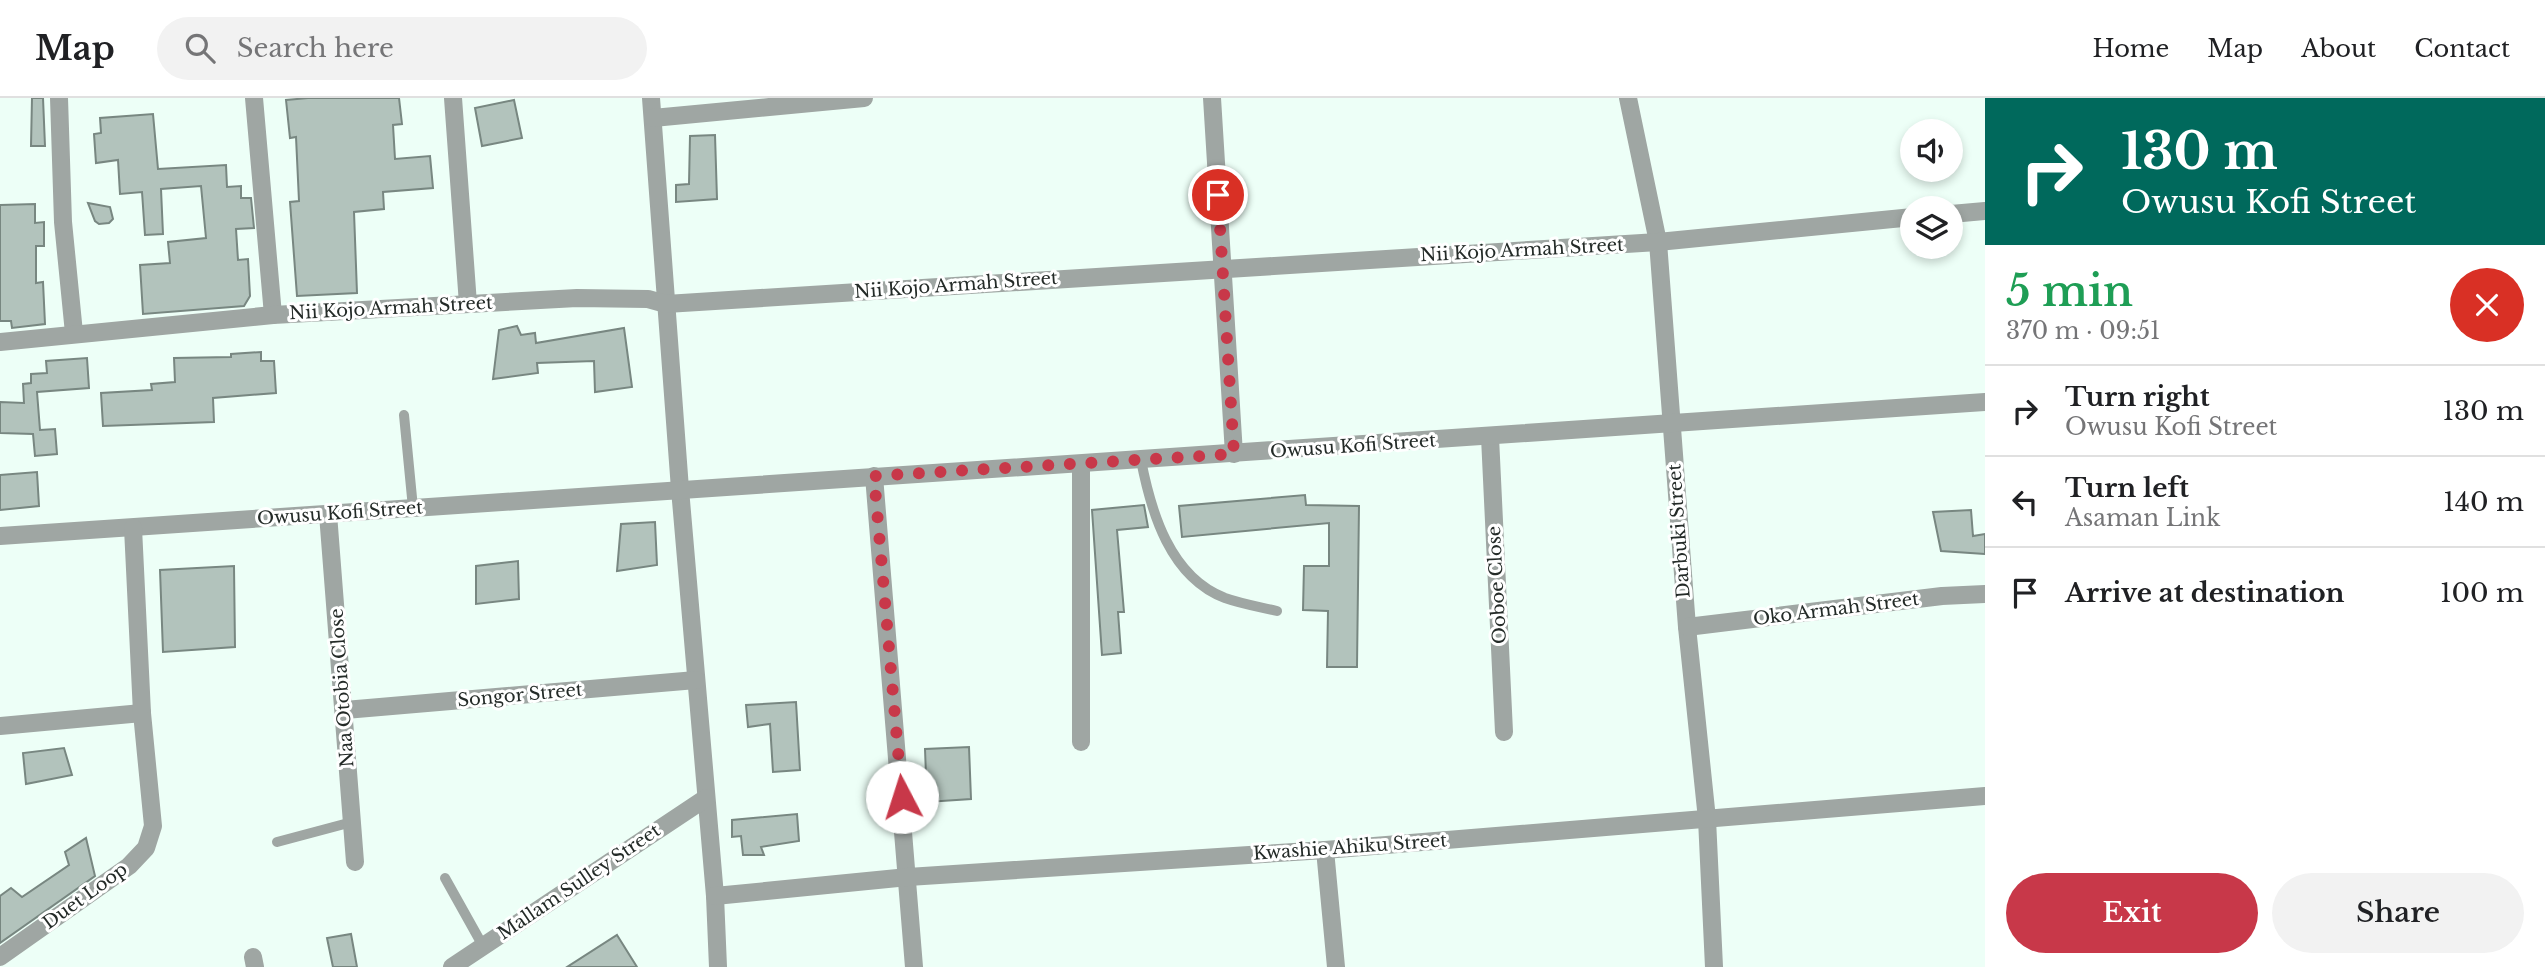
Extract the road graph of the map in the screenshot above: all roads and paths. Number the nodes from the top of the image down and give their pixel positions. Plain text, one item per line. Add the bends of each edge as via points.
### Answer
1 (58, 98) edge
2 (254, 98) edge
3 (453, 98) edge
4 (652, 98) edge
5 (864, 98) edge
6 (1212, 98) edge
7 (1629, 98) edge
8 (653, 118) junction
9 (1985, 211) edge
10 (1963, 213) edge
11 (1900, 218) edge
12 (1658, 242) junction
13 (1223, 267) junction
14 (468, 304) junction
15 (666, 304) junction
16 (273, 315) junction
17 (74, 333) junction
18 (0, 342) edge
19 (1985, 402) edge
20 (404, 415) dead end
21 (1671, 423) junction
22 (1490, 437) junction
23 (1234, 454) junction
24 (1142, 460) junction
25 (1081, 464) junction
26 (874, 476) junction
27 (680, 489) junction
28 (413, 508) junction
29 (328, 514) junction
30 (133, 528) junction
31 (0, 536) edge
32 (1985, 594) edge
33 (1278, 611) dead end
34 (1687, 627) junction
35 (696, 680) junction
36 (345, 710) junction
37 (142, 713) junction
38 (0, 726) edge
39 (1504, 732) dead end
40 (1081, 742) dead end
41 (1985, 796) edge
42 (706, 798) junction
43 (1707, 819) junction
44 (352, 822) junction
45 (277, 842) dead end
46 (1325, 850) junction
47 (355, 862) dead end
48 (908, 877) junction
49 (445, 878) dead end
50 (715, 896) junction
51 (484, 946) junction
52 (0, 957) edge
53 (452, 967) edge
54 (718, 967) edge
55 (914, 967) edge
56 (1336, 967) edge
57 (1714, 967) edge

1 - 17 street
2 - 16 street
3 - 14 street
4 - 8 street
5 - 8 street
6 - 13 street
7 - 12 street, Darbuki Street
8 - 15 street
9 - 10 street
11 - 12 street, Nii Kojo Armah Street
12 - 13 street, Nii Kojo Armah Street
12 - 21 street, Darbuki Street
13 - 15 street, Nii Kojo Armah Street
13 - 23 street
14 - 15 street, Nii Kojo Armah Street via 577,298 648,299
14 - 16 street, Nii Kojo Armah Street
15 - 27 street
16 - 17 street, Nii Kojo Armah Street
17 - 18 street, Nii Kojo Armah Street
19 - 21 street, Owusu Kofi Street
20 - 28 lane
21 - 22 street, Owusu Kofi Street
21 - 34 street, Darbuki Street
22 - 23 street, Owusu Kofi Street
22 - 39 street, Ooboe Close
23 - 24 street, Owusu Kofi Street
24 - 25 street, Owusu Kofi Street
24 - 33 lane via 1167,544 1190,575 1224,597
25 - 26 street, Owusu Kofi Street
25 - 40 street
26 - 27 street, Owusu Kofi Street
26 - 48 street
27 - 28 street, Owusu Kofi Street
27 - 35 street
28 - 29 street, Owusu Kofi Street
29 - 30 street, Owusu Kofi Street
29 - 36 street, Naa Otobia Close
30 - 31 street, Owusu Kofi Street
30 - 37 street, Duet Loop
32 - 34 street, Oko Armah Street
34 - 43 street, Darbuki Street
35 - 36 street, Songor Street
35 - 42 street
36 - 44 street, Naa Otobia Close
37 - 38 street
37 - 52 street, Duet Loop via 153,826 146,848 129,866
41 - 43 street, Kwashie Ahiku Street
42 - 50 street
42 - 51 street, Mallam Sulley Street
43 - 46 street, Kwashie Ahiku Street
43 - 57 street, Darbuki Street
44 - 45 lane
44 - 47 street, Naa Otobia Close
46 - 48 street, Kwashie Ahiku Street
46 - 56 street
48 - 50 street, Kwashie Ahiku Street
48 - 55 street
49 - 51 lane
50 - 54 street
51 - 53 street, Mallam Sulley Street

